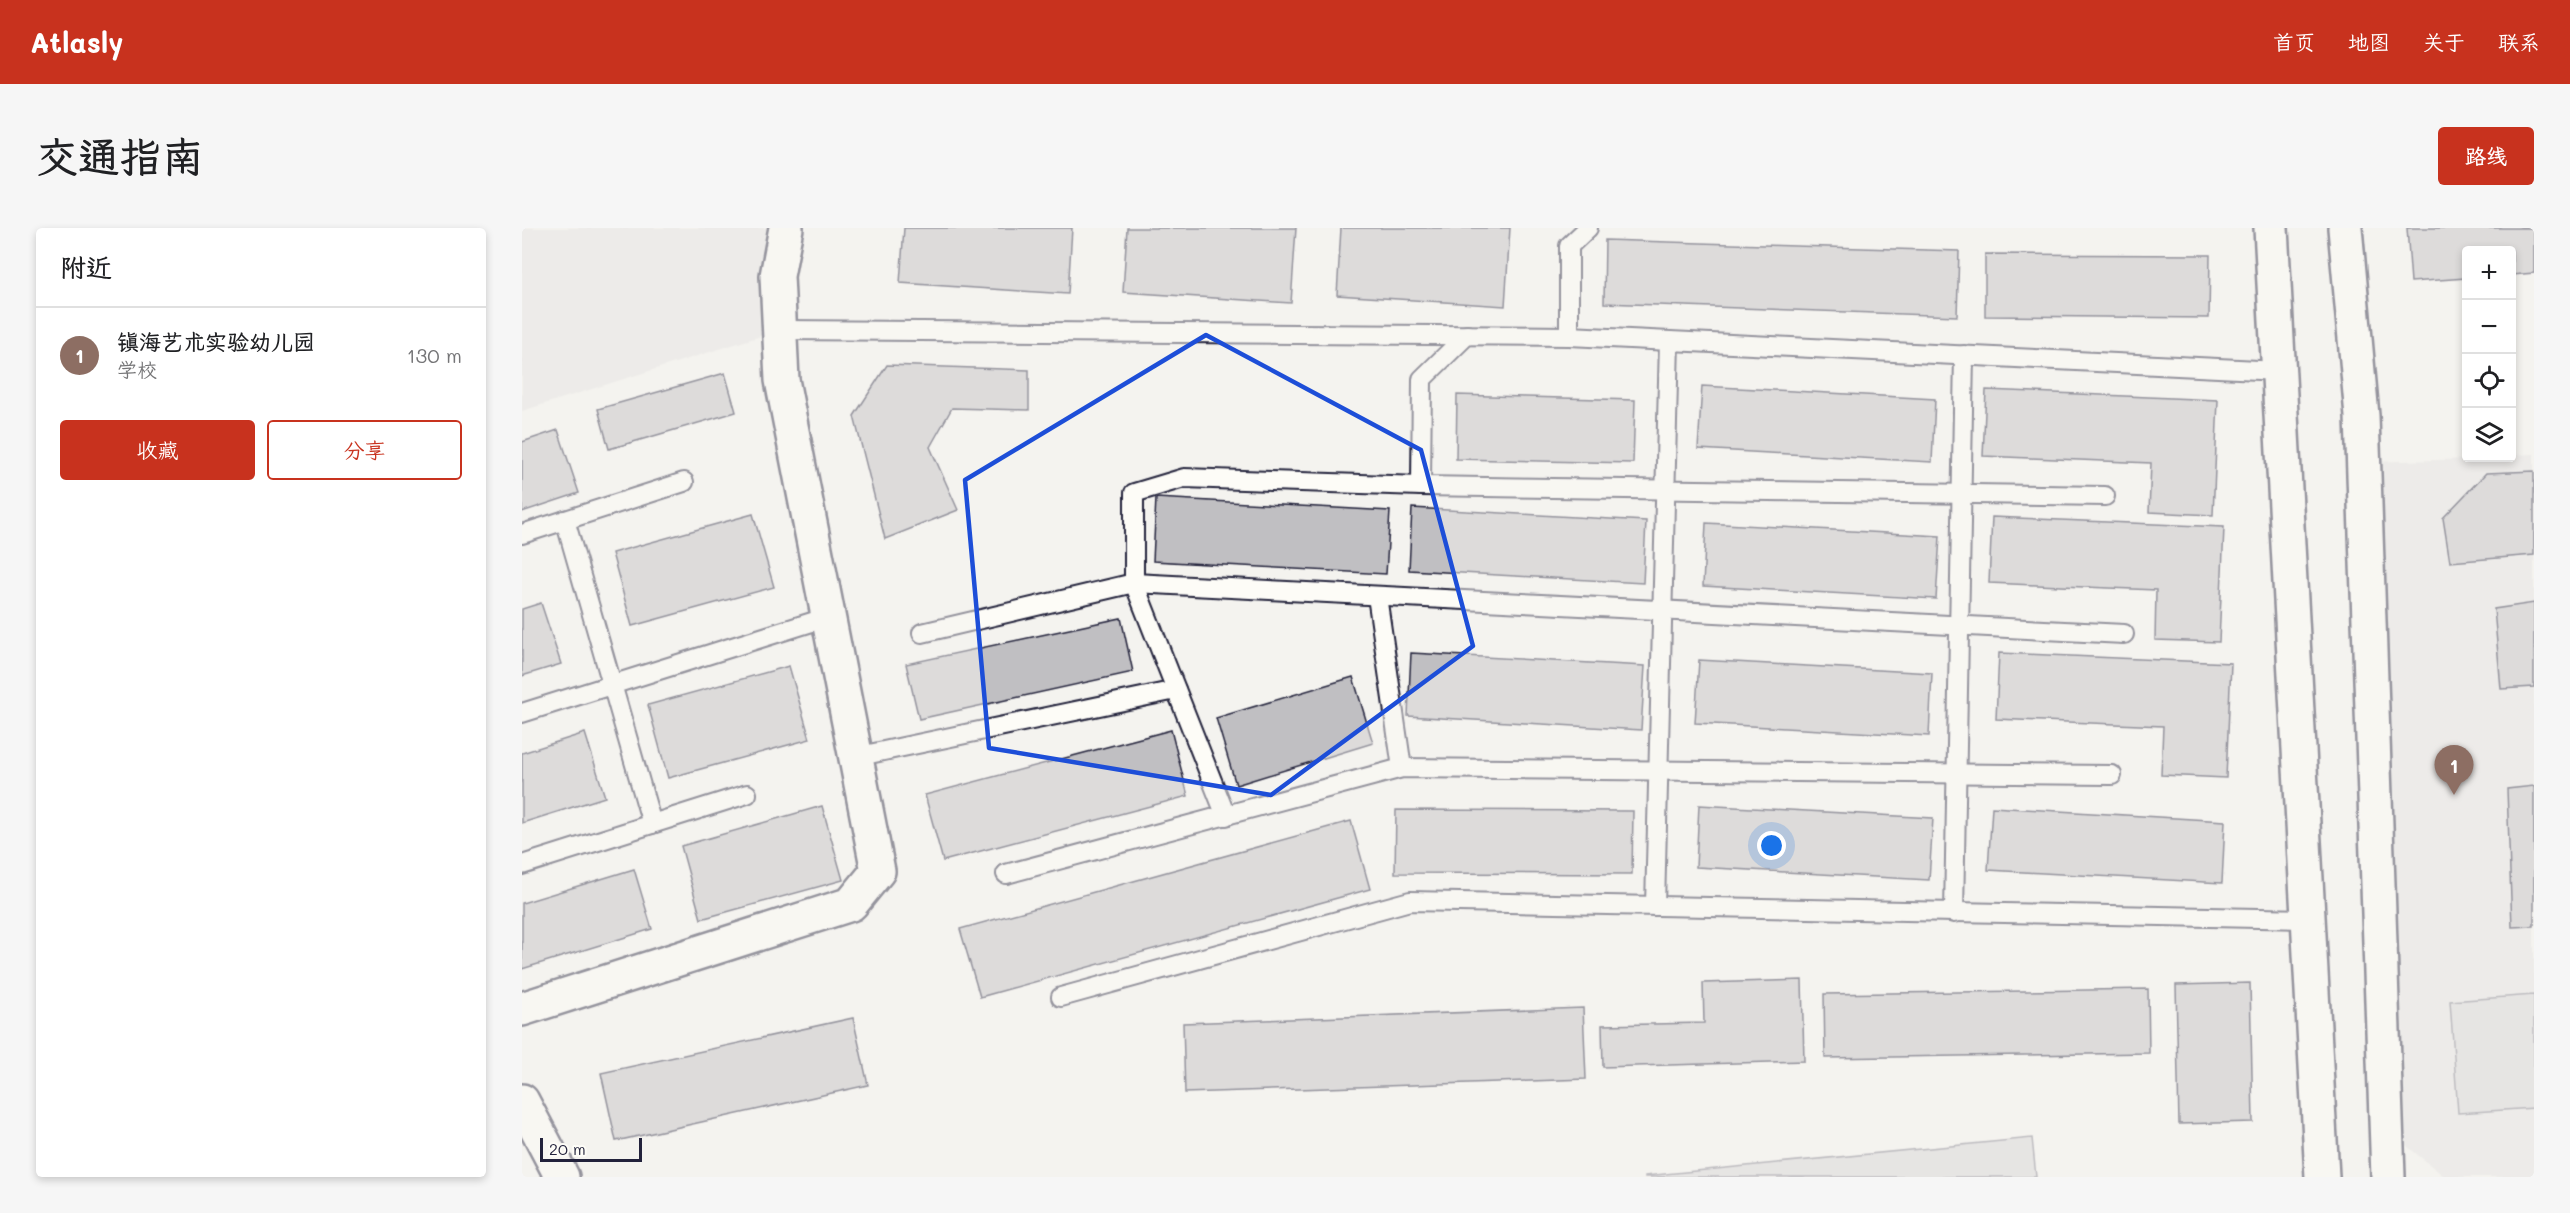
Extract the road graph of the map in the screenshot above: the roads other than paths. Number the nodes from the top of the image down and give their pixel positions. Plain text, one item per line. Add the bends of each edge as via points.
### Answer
1 (786, 228) edge
2 (1588, 228) edge
3 (2271, 228) edge
4 (2345, 228) edge
5 (780, 330) junction
6 (1467, 335) junction
7 (1569, 336) junction
8 (1669, 341) junction
9 (1964, 356) junction
10 (2279, 371) junction
11 (684, 482) dead end
12 (1421, 486) junction
13 (1665, 490) junction
14 (1961, 494) junction
15 (2106, 496) dead end
16 (565, 520) junction
17 (522, 534) edge
18 (1134, 584) junction
19 (1377, 596) junction
20 (1662, 610) junction
21 (828, 617) junction
22 (1959, 626) junction
23 (922, 633) dead end
24 (2124, 634) dead end
25 (612, 685) junction
26 (1176, 690) junction
27 (522, 713) edge
28 (855, 757) junction
29 (1401, 768) junction
30 (1658, 771) junction
31 (1956, 773) junction
32 (2112, 775) dead end
33 (747, 794) dead end
34 (1226, 816) junction
35 (652, 824) junction
36 (522, 865) edge
37 (1006, 874) dead end
38 (1655, 906) junction
39 (1954, 913) junction
40 (2308, 919) junction
41 (1061, 997) dead end
42 (522, 1009) edge
43 (522, 1101) edge
44 (562, 1177) edge
45 (2322, 1177) edge
46 (2388, 1177) edge

1 - 5 street via 777,276
2 - 7 lane via 1569,246
3 - 10 street
4 - 46 street via 2362,416
5 - 6 lane
5 - 21 street via 782,381
6 - 7 lane
6 - 12 lane via 1422,379
7 - 8 lane
8 - 9 lane
8 - 13 lane
9 - 10 lane
9 - 14 lane
10 - 40 street
11 - 16 lane
12 - 13 lane
12 - 18 lane via 1184,478 1134,493
13 - 14 lane
13 - 20 lane
14 - 15 lane
14 - 22 lane
16 - 17 lane
16 - 25 lane
18 - 19 lane
18 - 23 lane
18 - 26 lane
19 - 20 lane
19 - 29 lane
20 - 22 lane
20 - 30 lane
21 - 25 lane
21 - 28 street
22 - 24 lane
22 - 31 lane
25 - 27 lane
25 - 35 lane
26 - 28 lane
26 - 34 lane
28 - 42 street via 878,871 850,904
29 - 30 lane
29 - 34 lane
30 - 31 lane
30 - 38 lane
31 - 32 lane
31 - 39 lane
33 - 35 lane
34 - 37 lane
35 - 36 lane
38 - 39 lane
38 - 41 lane via 1410,901
39 - 40 lane
40 - 45 street
43 - 44 street

